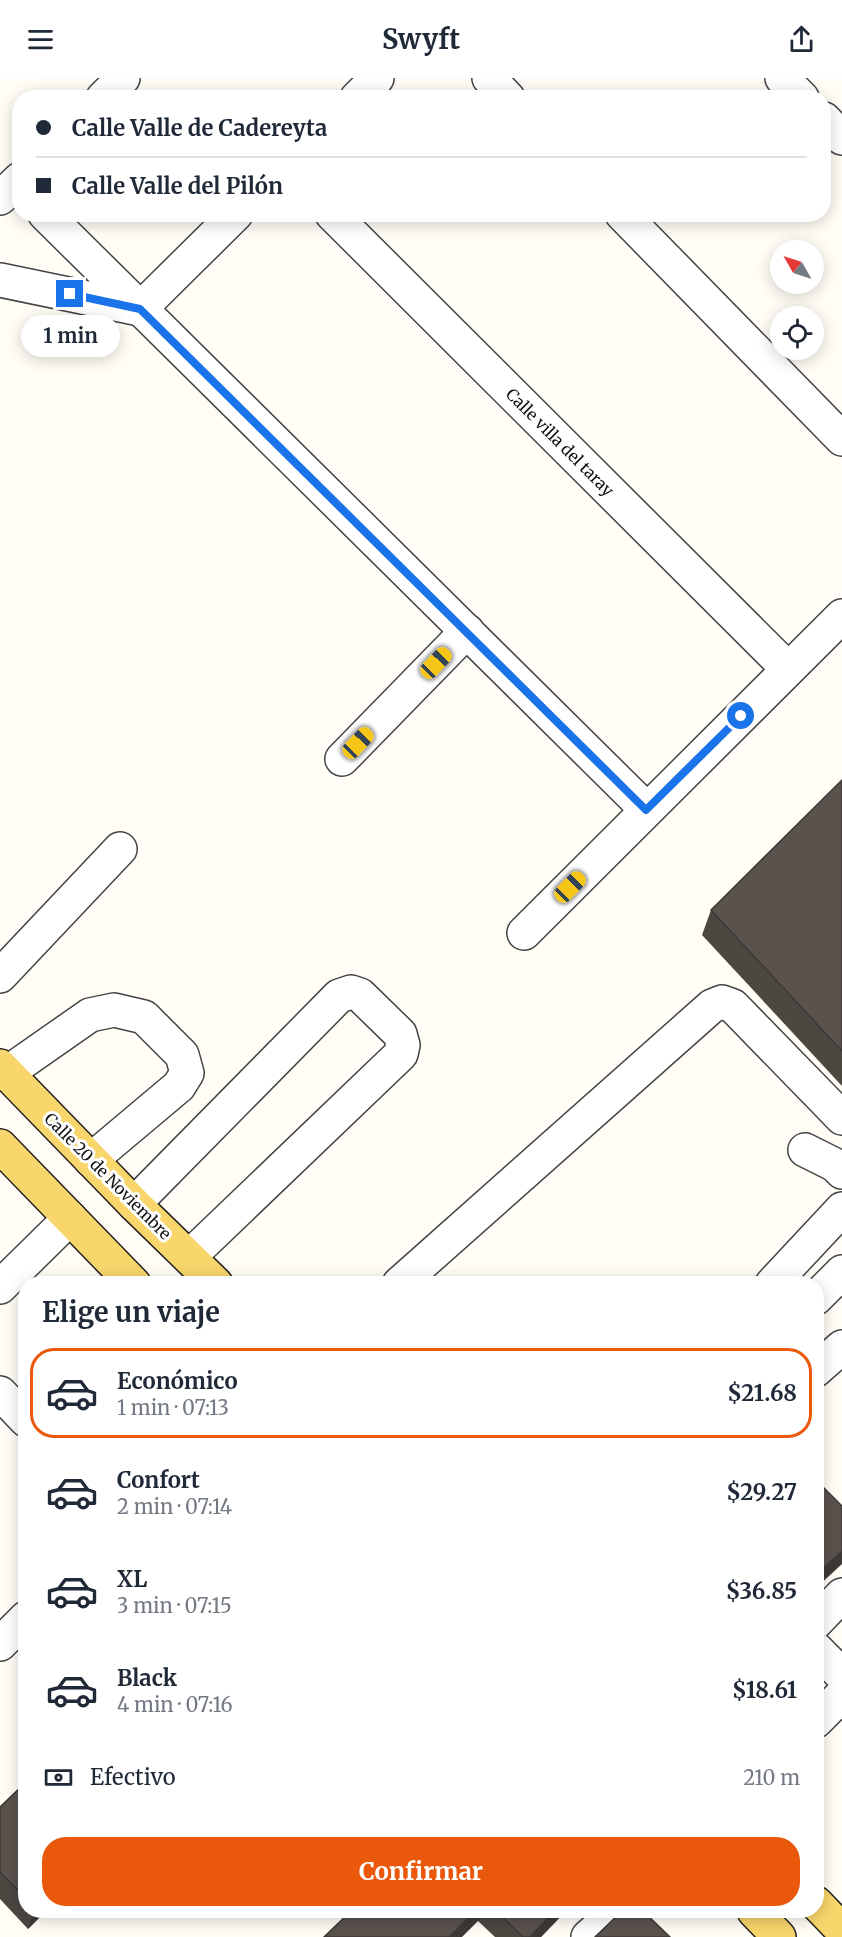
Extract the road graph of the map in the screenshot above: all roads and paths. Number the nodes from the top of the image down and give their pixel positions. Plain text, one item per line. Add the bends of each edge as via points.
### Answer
1 (123, 78) edge
2 (377, 78) edge
3 (489, 78) edge
4 (783, 78) edge
5 (111, 90) edge
6 (365, 90) edge
7 (500, 90) edge
8 (794, 90) edge
9 (831, 126) edge
10 (842, 138) edge
11 (53, 222) edge
12 (228, 222) edge
13 (340, 222) edge
14 (630, 222) edge
15 (0, 280) edge
16 (140, 309) junction
17 (842, 440) edge
18 (842, 616) edge
19 (467, 631) junction
20 (788, 669) junction
21 (342, 759) dead end
22 (646, 810) junction
23 (120, 849) dead end
24 (524, 933) dead end
25 (0, 976) edge
26 (4, 1070) edge
27 (842, 1118) edge
28 (805, 1150) dead end
29 (4, 1157) edge
30 (91, 1160) junction
31 (842, 1172) edge
32 (134, 1204) junction
33 (842, 1209) edge
34 (70, 1218) junction
35 (189, 1257) junction
36 (842, 1272) edge
37 (126, 1276) edge
38 (208, 1276) edge
39 (408, 1276) edge
40 (779, 1276) edge
41 (0, 1287) edge
42 (824, 1290) edge
43 (842, 1347) edge
44 (824, 1363) edge
45 (0, 1393) edge
46 (18, 1412) edge
47 (842, 1595) edge
48 (824, 1614) edge
49 (18, 1626) edge
50 (0, 1644) edge
51 (824, 1657) edge
52 (842, 1674) edge
53 (842, 1695) edge
54 (824, 1713) edge
55 (824, 1911) edge
56 (609, 1918) edge
57 (761, 1918) edge
58 (842, 1930) edge
59 (588, 1937) edge
60 (779, 1937) edge

1 - 5 street
2 - 6 street
3 - 7 street
4 - 8 street
9 - 10 street
11 - 16 street
12 - 16 street
13 - 20 street, Calle villa del taray
14 - 17 street
15 - 16 street
16 - 19 street
18 - 20 street
19 - 21 street
19 - 22 street
20 - 22 street
22 - 24 street
23 - 25 street
26 - 30 main road, Calle 20 de Noviembre
26 - 30 street via 90,1015 114,1010 144,1017 182,1055 187,1073 179,1086
27 - 39 street via 733,1006 722,1002 712,1006
28 - 31 street
29 - 34 main road
30 - 32 main road, Calle 20 de Noviembre
32 - 35 main road, Calle 20 de Noviembre
32 - 35 street via 339,996 351,992 360,995 393,1026 400,1034 401,1054
33 - 40 street
34 - 37 main road
34 - 41 street
35 - 38 main road, Calle 20 de Noviembre
36 - 42 street
43 - 44 street
45 - 46 street
47 - 48 street
49 - 50 street
51 - 52 street
53 - 54 street
55 - 58 main road
56 - 59 street
57 - 60 main road

